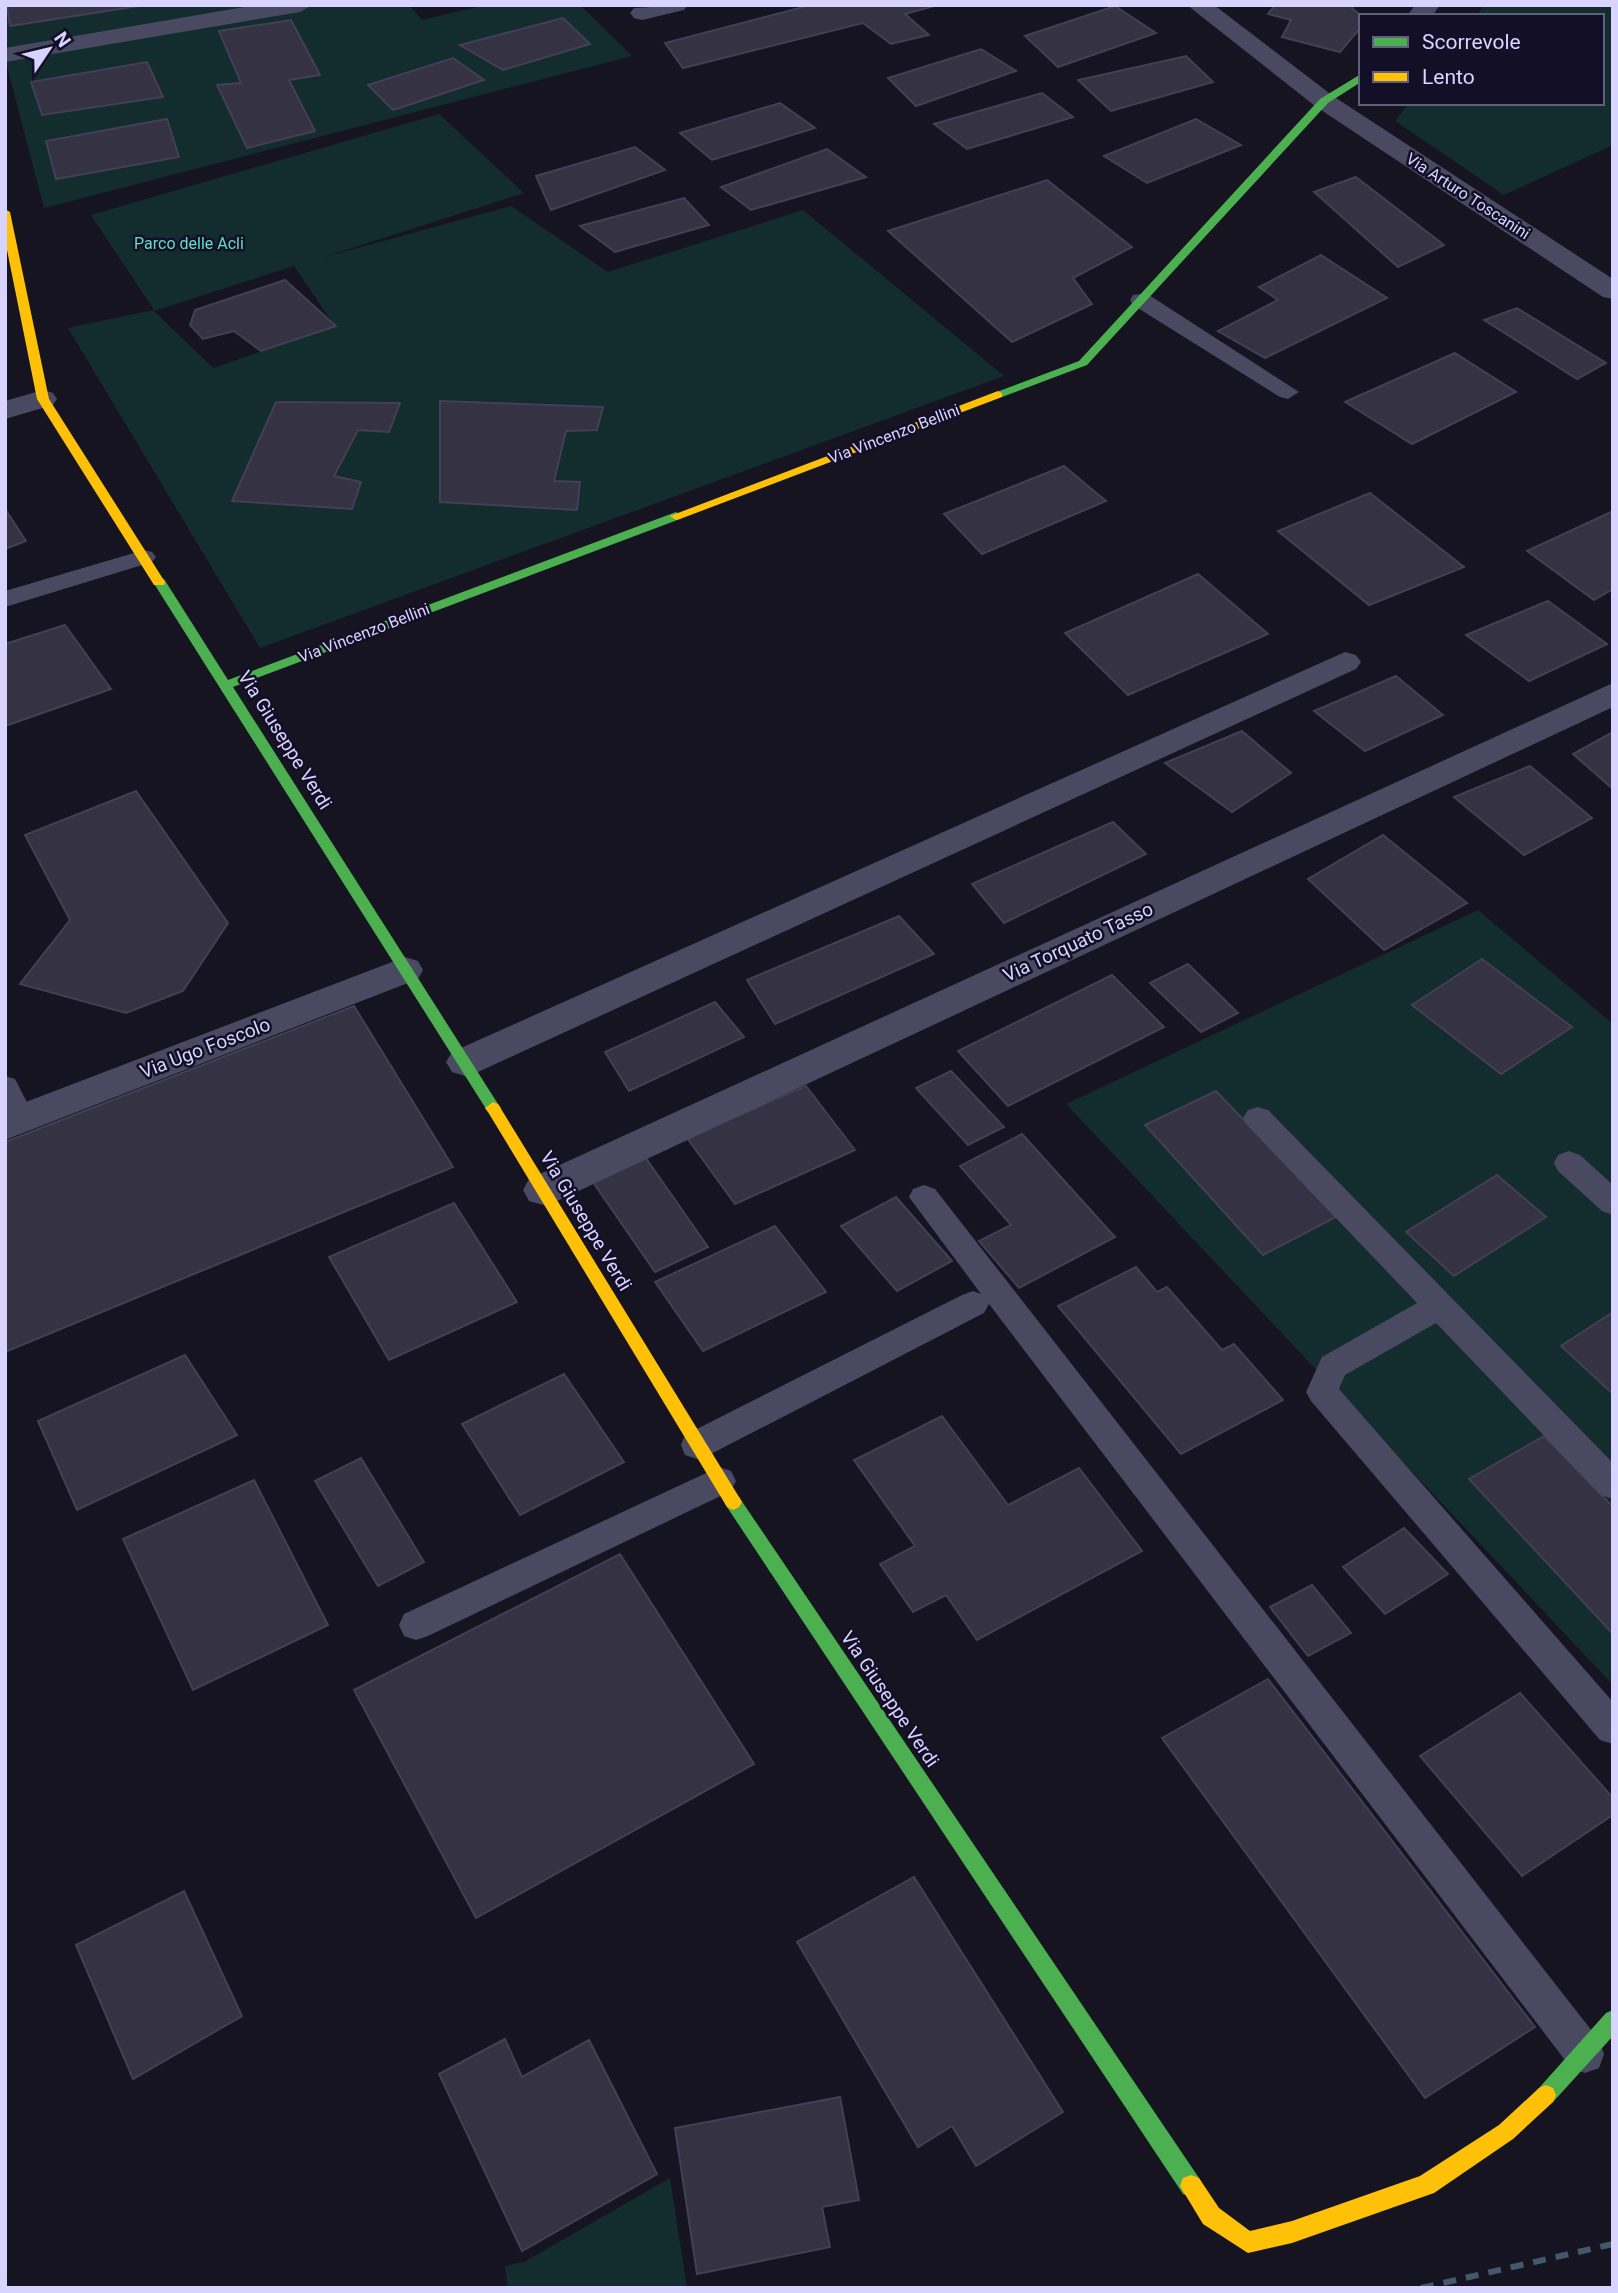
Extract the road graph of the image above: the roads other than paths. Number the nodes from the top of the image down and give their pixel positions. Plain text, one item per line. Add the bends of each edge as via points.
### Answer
1 (300, 5) edge
2 (676, 5) edge
3 (1199, 5) edge
4 (642, 13) dead end
5 (5, 55) edge
6 (1359, 78) edge
7 (1324, 101) junction
8 (5, 212) edge
9 (1613, 290) edge
10 (1141, 300) junction
11 (1288, 392) dead end
12 (43, 399) junction
13 (5, 410) edge
14 (144, 557) junction
15 (5, 599) edge
16 (1345, 662) dead end
17 (226, 685) junction
18 (1613, 694) edge
19 (405, 970) junction
20 (465, 1062) junction
21 (5, 1087) edge
22 (1258, 1118) dead end
23 (13, 1123) edge
24 (1569, 1163) dead end
25 (543, 1190) junction
26 (923, 1198) dead end
27 (1613, 1203) edge
28 (973, 1304) dead end
29 (1438, 1306) junction
30 (697, 1444) junction
31 (719, 1481) junction
32 (1613, 1485) edge
33 (416, 1625) dead end
34 (1613, 1728) edge
35 (1613, 2020) edge
36 (1585, 2054) junction

1 - 5 street
2 - 4 street
3 - 7 street
6 - 7 street, Via Vincenzo Bellini
7 - 9 street, Via Arturo Toscanini
7 - 10 street, Via Vincenzo Bellini
8 - 12 street, Via Giuseppe Verdi
10 - 11 lane
10 - 17 street, Via Vincenzo Bellini via 1083,363
12 - 13 street
12 - 14 street, Via Giuseppe Verdi
14 - 15 lane
14 - 17 street, Via Giuseppe Verdi
16 - 20 street
17 - 19 street, Via Giuseppe Verdi
18 - 25 street, Via Torquato Tasso
19 - 20 street, Via Giuseppe Verdi
19 - 23 street, Via Ugo Foscolo
20 - 25 street, Via Giuseppe Verdi
21 - 23 lane
22 - 29 lane
24 - 27 lane
25 - 30 street, Via Giuseppe Verdi
26 - 36 lane
28 - 30 lane
29 - 32 lane
29 - 34 lane via 1333,1366 1322,1392
30 - 31 street, Via Giuseppe Verdi
31 - 33 lane
31 - 36 street, Via Giuseppe Verdi via 1211,2216 1248,2242 1292,2232 1426,2185 1506,2132
35 - 36 street

